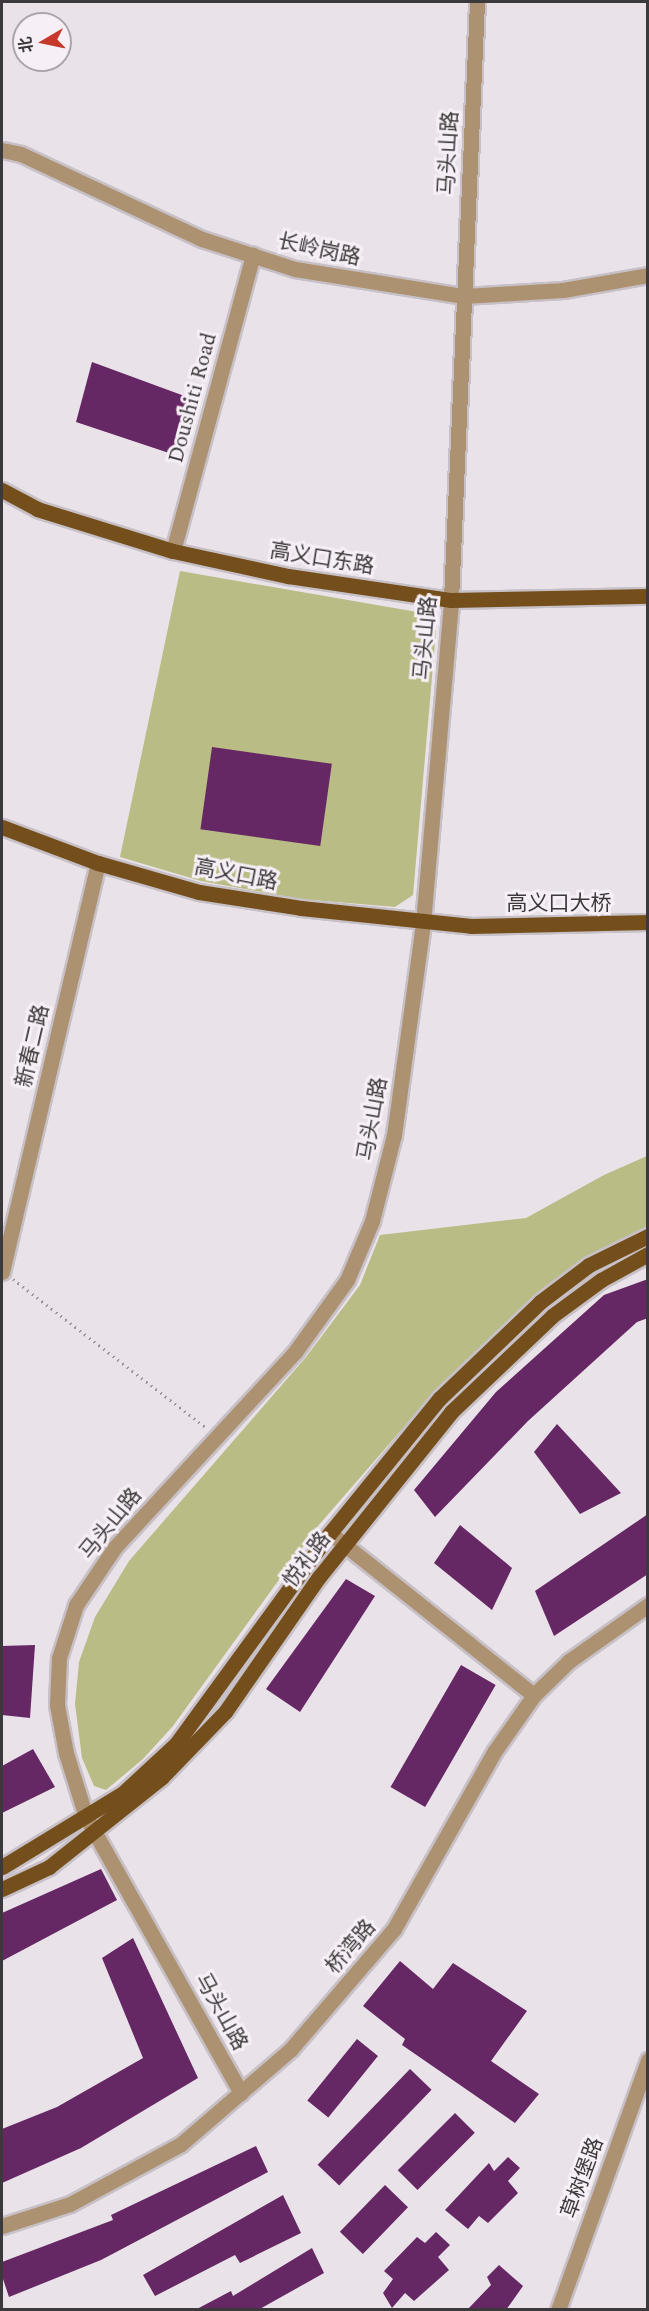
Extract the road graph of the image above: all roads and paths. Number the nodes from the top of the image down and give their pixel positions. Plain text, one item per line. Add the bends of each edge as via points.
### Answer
1 (477, 2) edge
2 (2, 150) edge
3 (253, 255) junction
4 (648, 275) edge
5 (464, 296) junction
6 (2, 490) edge
7 (173, 551) junction
8 (648, 596) edge
9 (451, 600) junction
10 (2, 828) edge
11 (98, 863) junction
12 (648, 922) edge
13 (423, 923) junction
14 (471, 926) joint
15 (648, 1236) edge
16 (648, 1254) edge
17 (2, 1271) edge
18 (217, 1436) junction
19 (330, 1533) junction
20 (344, 1544) junction
21 (648, 1605) edge
22 (534, 1695) junction
23 (86, 1817) junction
24 (96, 1830) junction
25 (2, 1867) edge
26 (2, 1889) edge
27 (648, 2060) edge
28 (241, 2093) junction
29 (2, 2226) edge
30 (558, 2310) edge

1 - 5 street, 马头山路
2 - 3 street, 长岭岗路 via 21,154 202,239
3 - 5 street, 长岭岗路 via 296,269
3 - 7 street, Doushiti Road
4 - 5 street, 长岭岗路 via 563,290
5 - 9 street, 马头山路
6 - 7 main road, 高义口东路 via 36,509
7 - 9 main road, 高义口东路 via 288,576
8 - 9 main road, 高义口东路
9 - 13 street, 马头山路
10 - 11 main road, 高义口路
11 - 13 main road, 高义口路 via 199,891
11 - 17 street, 新春二路
12 - 14 main road, 高义口大桥
13 - 14 main road, 高义口路
13 - 18 street, 马头山路 via 394,1135 372,1221 347,1280 295,1353
15 - 19 main road, 悦礼路 via 589,1265 540,1302 439,1399
16 - 20 main road, 悦礼路 via 602,1280 552,1316 451,1412
17 - 18 path
18 - 23 street, 马头山路 via 115,1547 76,1605 58,1658 57,1705 66,1753
19 - 20 street
19 - 23 main road, 悦礼路 via 176,1744 123,1793
20 - 22 street
20 - 24 main road, 悦礼路 via 225,1712 162,1777
21 - 22 street, 桥湾路 via 569,1661
22 - 28 street, 桥湾路 via 494,1752 394,1929 291,2049
23 - 24 street, 马头山路
23 - 25 main road, 悦礼路
24 - 26 main road, 悦礼路 via 49,1867
24 - 28 street, 马头山路
27 - 30 street, 草树堡路
28 - 29 street, 桥湾路 via 181,2145 126,2176 70,2204

